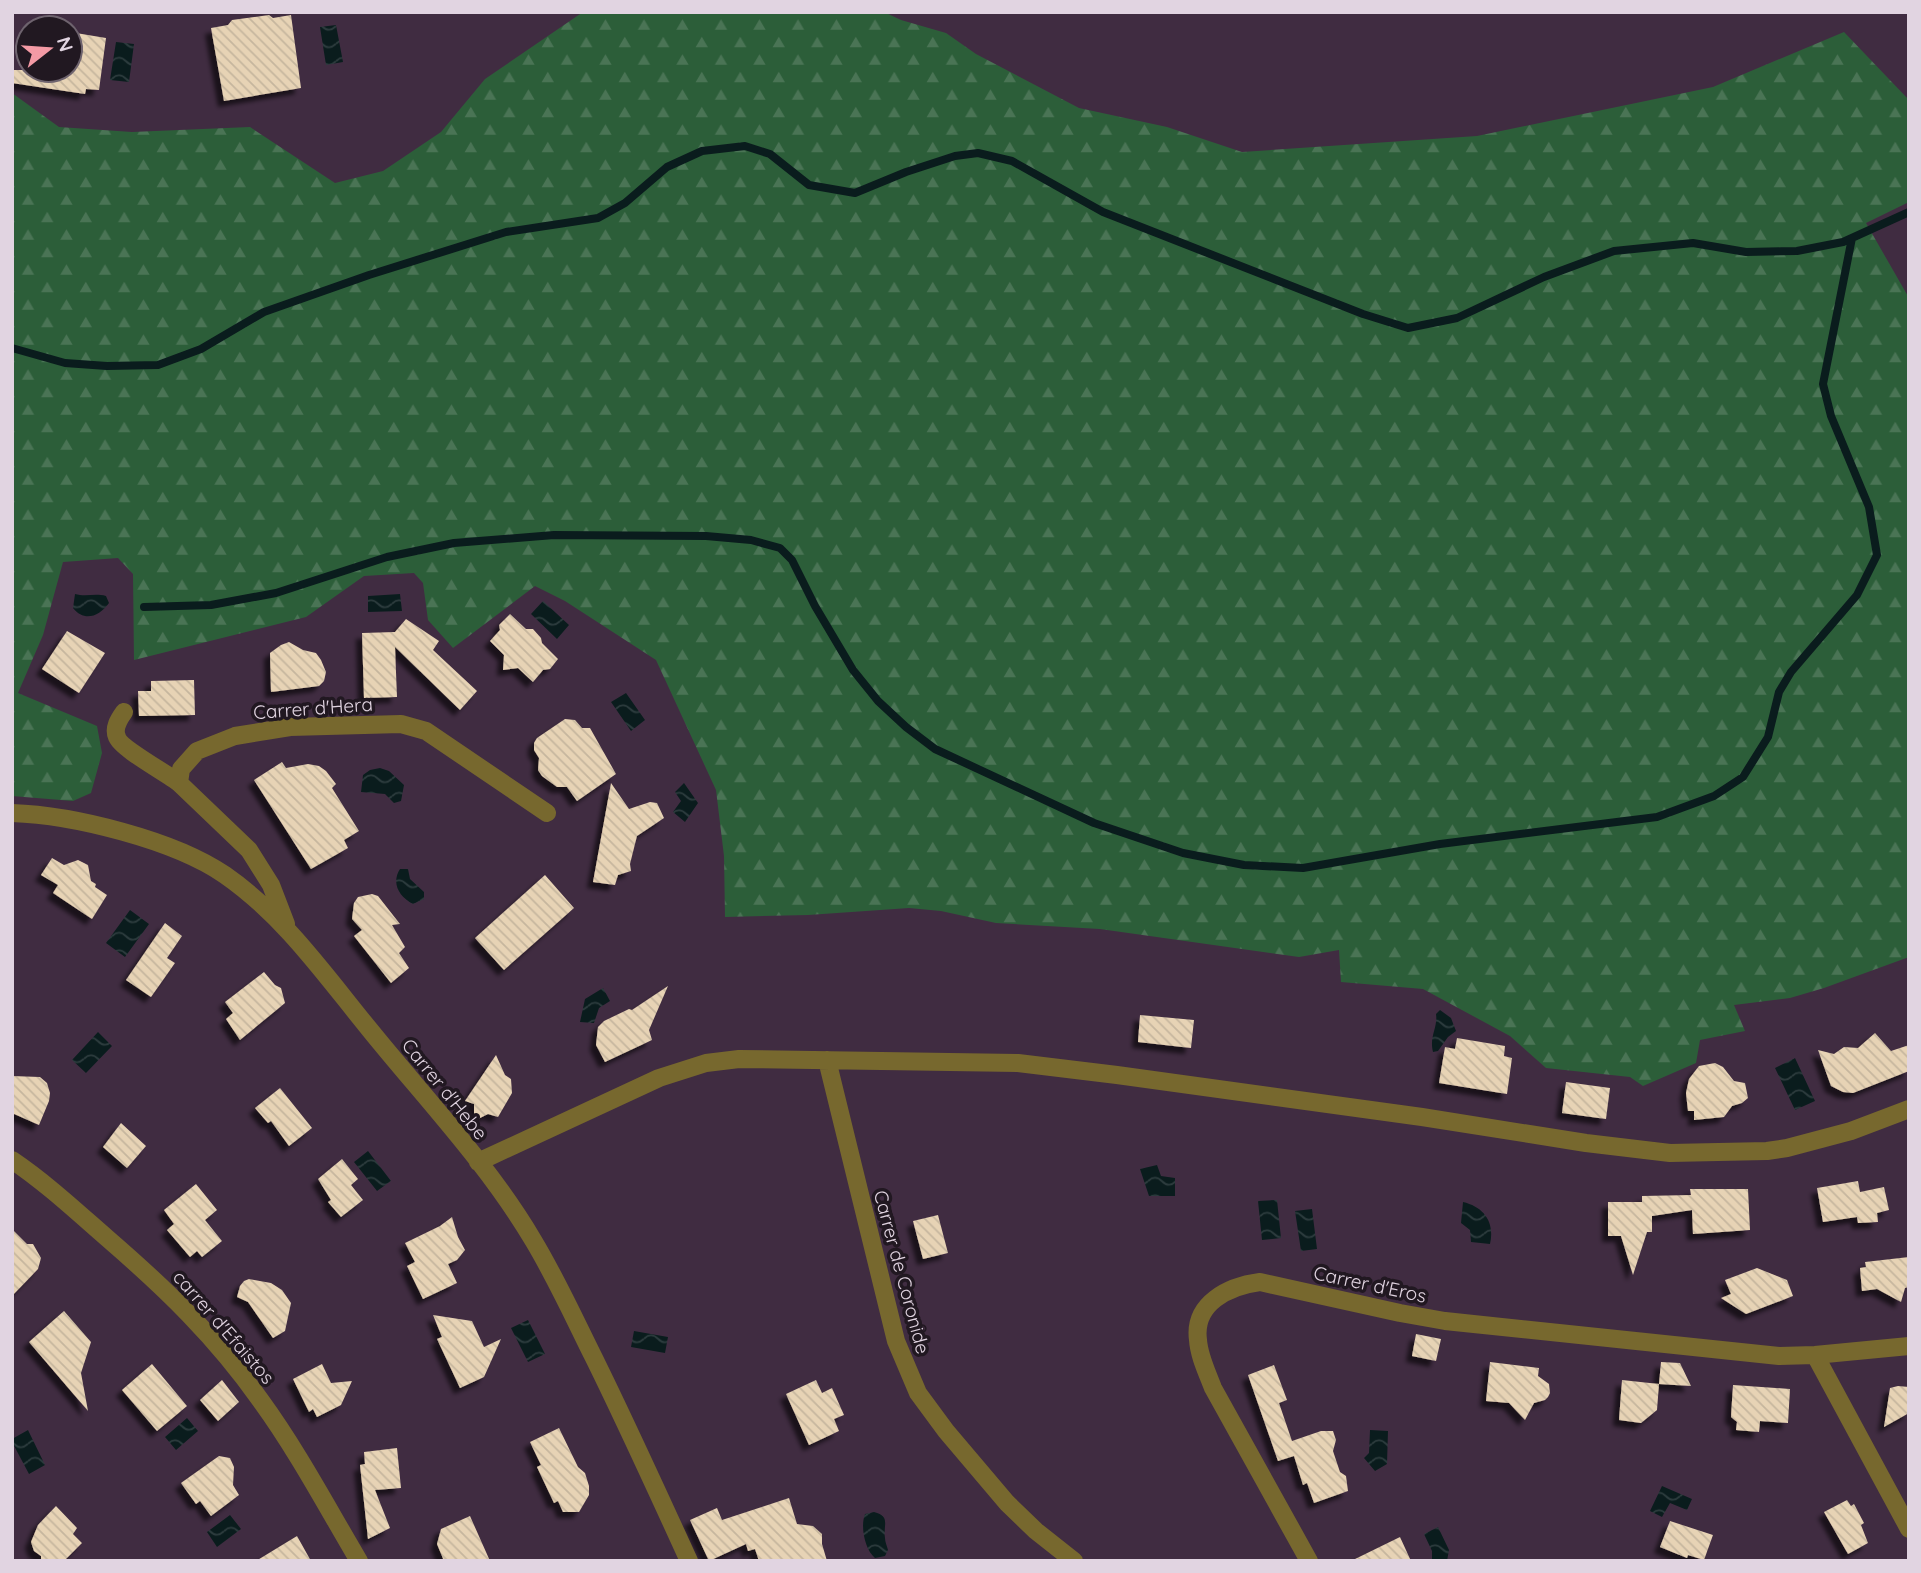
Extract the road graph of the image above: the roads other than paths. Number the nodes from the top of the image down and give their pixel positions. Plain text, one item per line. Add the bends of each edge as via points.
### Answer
1 (124, 712) dead end
2 (179, 783) junction
3 (12, 813) edge
4 (547, 813) dead end
5 (287, 927) junction
6 (827, 1060) junction
7 (1909, 1109) edge
8 (12, 1160) edge
9 (478, 1162) junction
10 (1909, 1346) edge
11 (1815, 1355) junction
12 (1909, 1530) edge
13 (359, 1561) edge
14 (689, 1561) edge
15 (1074, 1561) edge
16 (1309, 1561) edge

1 - 2 street via 116,736 123,746
2 - 4 street, Carrer d'Hera via 181,769 197,751 236,736 290,727 401,724 426,731
2 - 5 street via 248,850 271,885
3 - 5 street, Carrer d'Hebe via 67,818 192,856 224,875
5 - 9 street, Carrer d'Hebe
6 - 7 street via 1018,1063 1670,1153 1787,1148
6 - 9 street via 732,1059 681,1070
6 - 15 street, Carrer de Coronide via 896,1341 918,1393 1007,1503
8 - 13 street, carrer d'Efaistos via 141,1266 209,1335 262,1401
9 - 14 street, Carrer d'Hebe via 560,1287
10 - 11 street, Carrer d'Eros
11 - 12 street
11 - 16 street, Carrer d'Eros via 1779,1356 1445,1321 1260,1282 1224,1291 1199,1322 1197,1338 1204,1364

